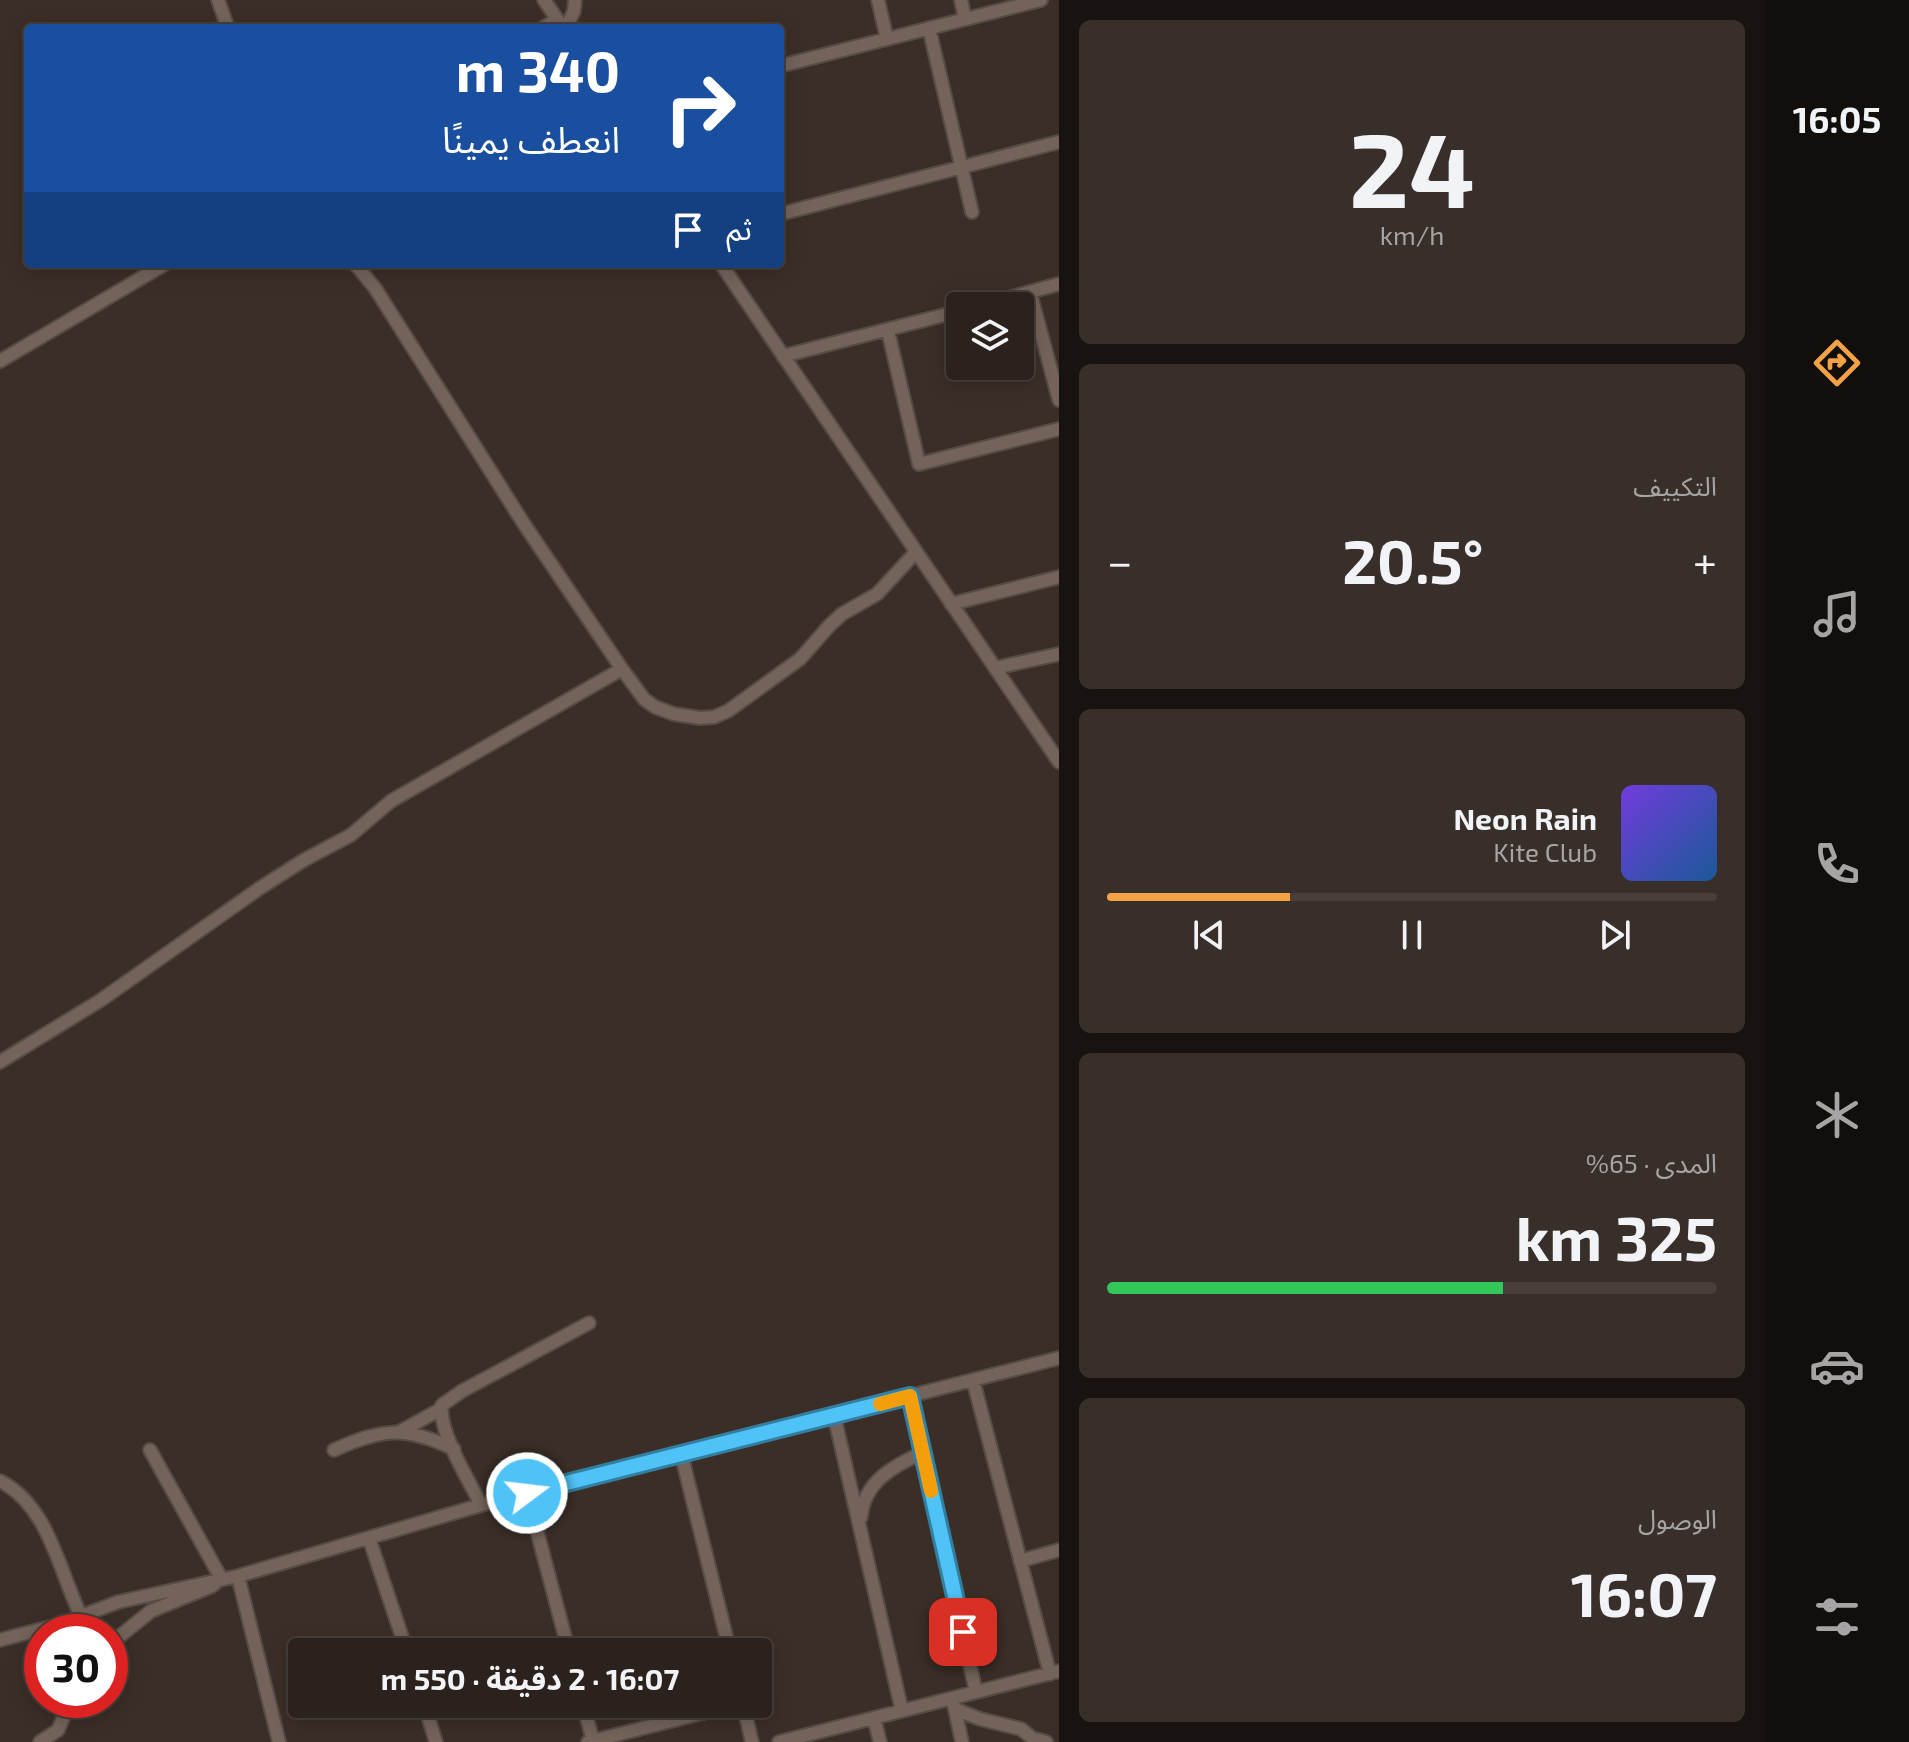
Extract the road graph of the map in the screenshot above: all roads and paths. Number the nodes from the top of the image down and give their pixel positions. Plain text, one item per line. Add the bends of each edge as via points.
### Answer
1 (218, 0) edge
2 (544, 0) edge
3 (575, 0) edge
4 (878, 0) edge
5 (961, 0) edge
6 (1041, 0) edge
7 (965, 19) junction
8 (227, 24) edge
9 (561, 24) edge
10 (563, 24) edge
11 (929, 28) junction
12 (887, 39) junction
13 (784, 65) edge
14 (1059, 142) edge
15 (962, 167) junction
16 (972, 212) dead end
17 (784, 213) edge
18 (158, 268) edge
19 (358, 268) edge
20 (724, 268) edge
21 (1059, 284) edge
22 (1030, 292) edge
23 (1034, 307) edge
24 (946, 315) edge
25 (888, 331) junction
26 (783, 356) junction
27 (0, 361) edge
28 (1059, 400) edge
29 (1059, 429) edge
30 (916, 552) junction
31 (1059, 577) edge
32 (951, 604) junction
33 (1059, 654) edge
34 (995, 668) junction
35 (622, 669) junction
36 (1059, 762) edge
37 (0, 1062) edge
38 (589, 1323) dead end
39 (1059, 1358) edge
40 (973, 1380) junction
41 (910, 1396) junction
42 (441, 1409) junction
43 (834, 1415) junction
44 (401, 1431) junction
45 (454, 1449) junction
46 (150, 1450) dead end
47 (334, 1450) dead end
48 (681, 1453) junction
49 (922, 1453) junction
50 (0, 1481) edge
51 (527, 1493) junction
52 (481, 1505) junction
53 (860, 1528) junction
54 (369, 1538) junction
55 (1059, 1550) edge
56 (1020, 1561) junction
57 (238, 1576) junction
58 (221, 1578) junction
59 (80, 1614) edge
60 (86, 1614) edge
61 (128, 1630) edge
62 (24, 1633) edge
63 (402, 1638) edge
64 (565, 1638) edge
65 (727, 1638) edge
66 (0, 1640) edge
67 (1054, 1673) edge
68 (976, 1692) junction
69 (954, 1704) junction
70 (902, 1711) junction
71 (63, 1718) edge
72 (428, 1718) edge
73 (586, 1718) edge
74 (683, 1718) edge
75 (744, 1718) edge
76 (874, 1718) junction
77 (590, 1741) edge
78 (40, 1742) edge
79 (279, 1742) edge
80 (436, 1742) edge
81 (752, 1742) edge
82 (779, 1742) edge
83 (880, 1742) edge
84 (962, 1742) edge
85 (1046, 1742) edge

1 - 8 street
2 - 9 street
3 - 10 street via 574,11
4 - 12 street
5 - 7 street
6 - 7 street
7 - 11 street
11 - 12 street
11 - 15 street
12 - 13 street
14 - 15 street
15 - 16 street
15 - 17 street
18 - 27 street
19 - 35 street
20 - 26 street
21 - 22 street
23 - 28 street
24 - 25 street
25 - 26 street
25 - 29 street via 919,464
26 - 30 street
30 - 32 street
30 - 35 street via 877,594 842,614 800,659 714,717 655,707
31 - 32 street
32 - 34 street
33 - 34 street
34 - 36 street
35 - 37 street via 391,801 351,835 260,888 101,1000
38 - 42 street via 449,1398
39 - 40 street
40 - 41 street
40 - 56 street
41 - 43 street
41 - 49 street
42 - 44 street
42 - 45 street
43 - 48 street
43 - 53 street
44 - 45 street
44 - 47 street via 364,1437
45 - 52 street
46 - 58 street
48 - 51 street
48 - 65 street
49 - 53 street via 890,1468 873,1486 862,1505
49 - 68 street
50 - 59 street via 22,1494 36,1515
51 - 52 street
51 - 64 street
52 - 54 street
53 - 70 street
54 - 57 street
54 - 63 street
55 - 56 street
56 - 67 street
57 - 58 street
57 - 79 street
58 - 60 street
58 - 61 street via 151,1611
62 - 66 street
67 - 68 street
68 - 69 street
69 - 70 street
69 - 84 street
69 - 85 street
70 - 76 street
71 - 78 street via 58,1730
72 - 80 street
73 - 77 street
74 - 77 street
75 - 81 street
76 - 82 street
76 - 83 street

